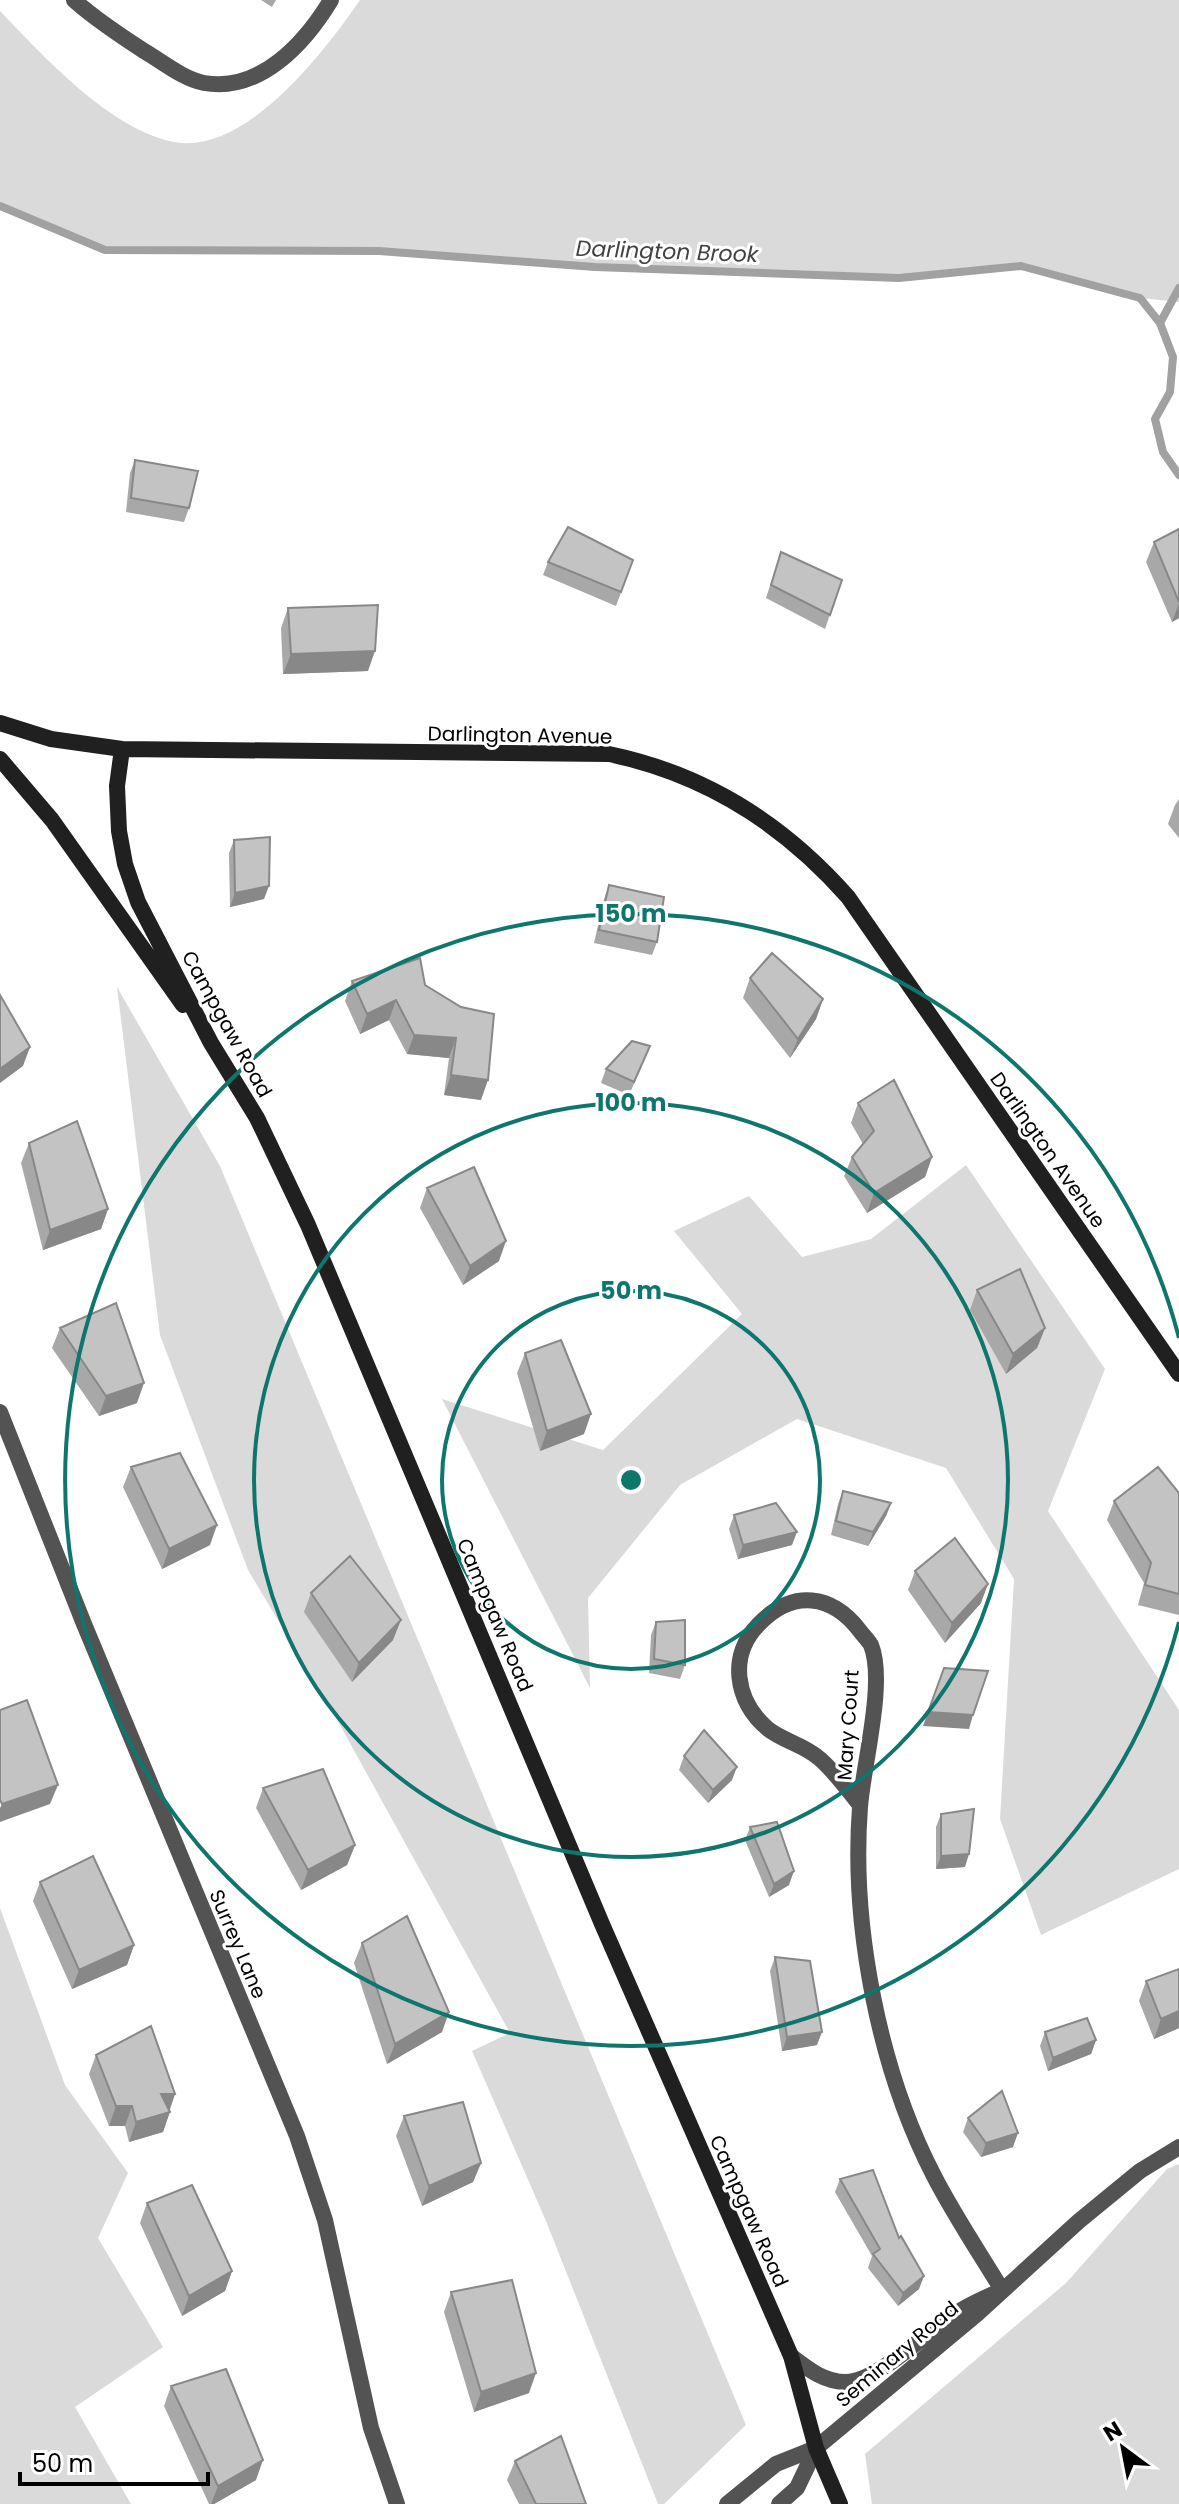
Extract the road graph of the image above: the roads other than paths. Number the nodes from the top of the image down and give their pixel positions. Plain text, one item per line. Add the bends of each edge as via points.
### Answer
1 (74, 0) edge
2 (331, 0) edge
3 (0, 723) edge
4 (122, 749) junction
5 (0, 759) edge
6 (211, 1043) junction
7 (1179, 1374) edge
8 (0, 1412) edge
9 (6, 1444) edge
10 (860, 1805) junction
11 (1179, 2147) edge
12 (1002, 2290) junction
13 (791, 2356) junction
14 (816, 2448) junction
15 (397, 2504) edge
16 (727, 2504) edge
17 (779, 2504) edge
18 (840, 2504) edge

1 - 2 street via 174,70 220,84 254,78 270,66 308,34
3 - 4 main road, Darlington Avenue via 51,739
4 - 6 main road, Campgaw Road via 117,786 125,864 138,902
4 - 7 main road, Darlington Avenue via 609,754 692,778 744,805 820,865 848,897
5 - 6 main road via 52,820
6 - 13 main road, Campgaw Road via 257,1118 308,1225 602,1924
8 - 9 street, Surrey Lane
9 - 15 street, Surrey Lane via 297,2136 325,2220 371,2428
10 - 10 street, Mary Court via 876,1683 871,1645 845,1611 807,1598 771,1611 750,1633 737,1658 739,1686 769,1730 819,1757
10 - 12 street, Mary Court via 872,1993 890,2065 934,2177
11 - 12 street, Seminary Road via 1140,2171
12 - 13 street, Seminary Road via 955,2313 859,2380 815,2375
12 - 14 street, Seminary Road
13 - 14 main road, Campgaw Road
14 - 16 street, Seminary Road via 776,2464
14 - 17 street, Seminary Road via 797,2488
14 - 18 main road, Campgaw Road

